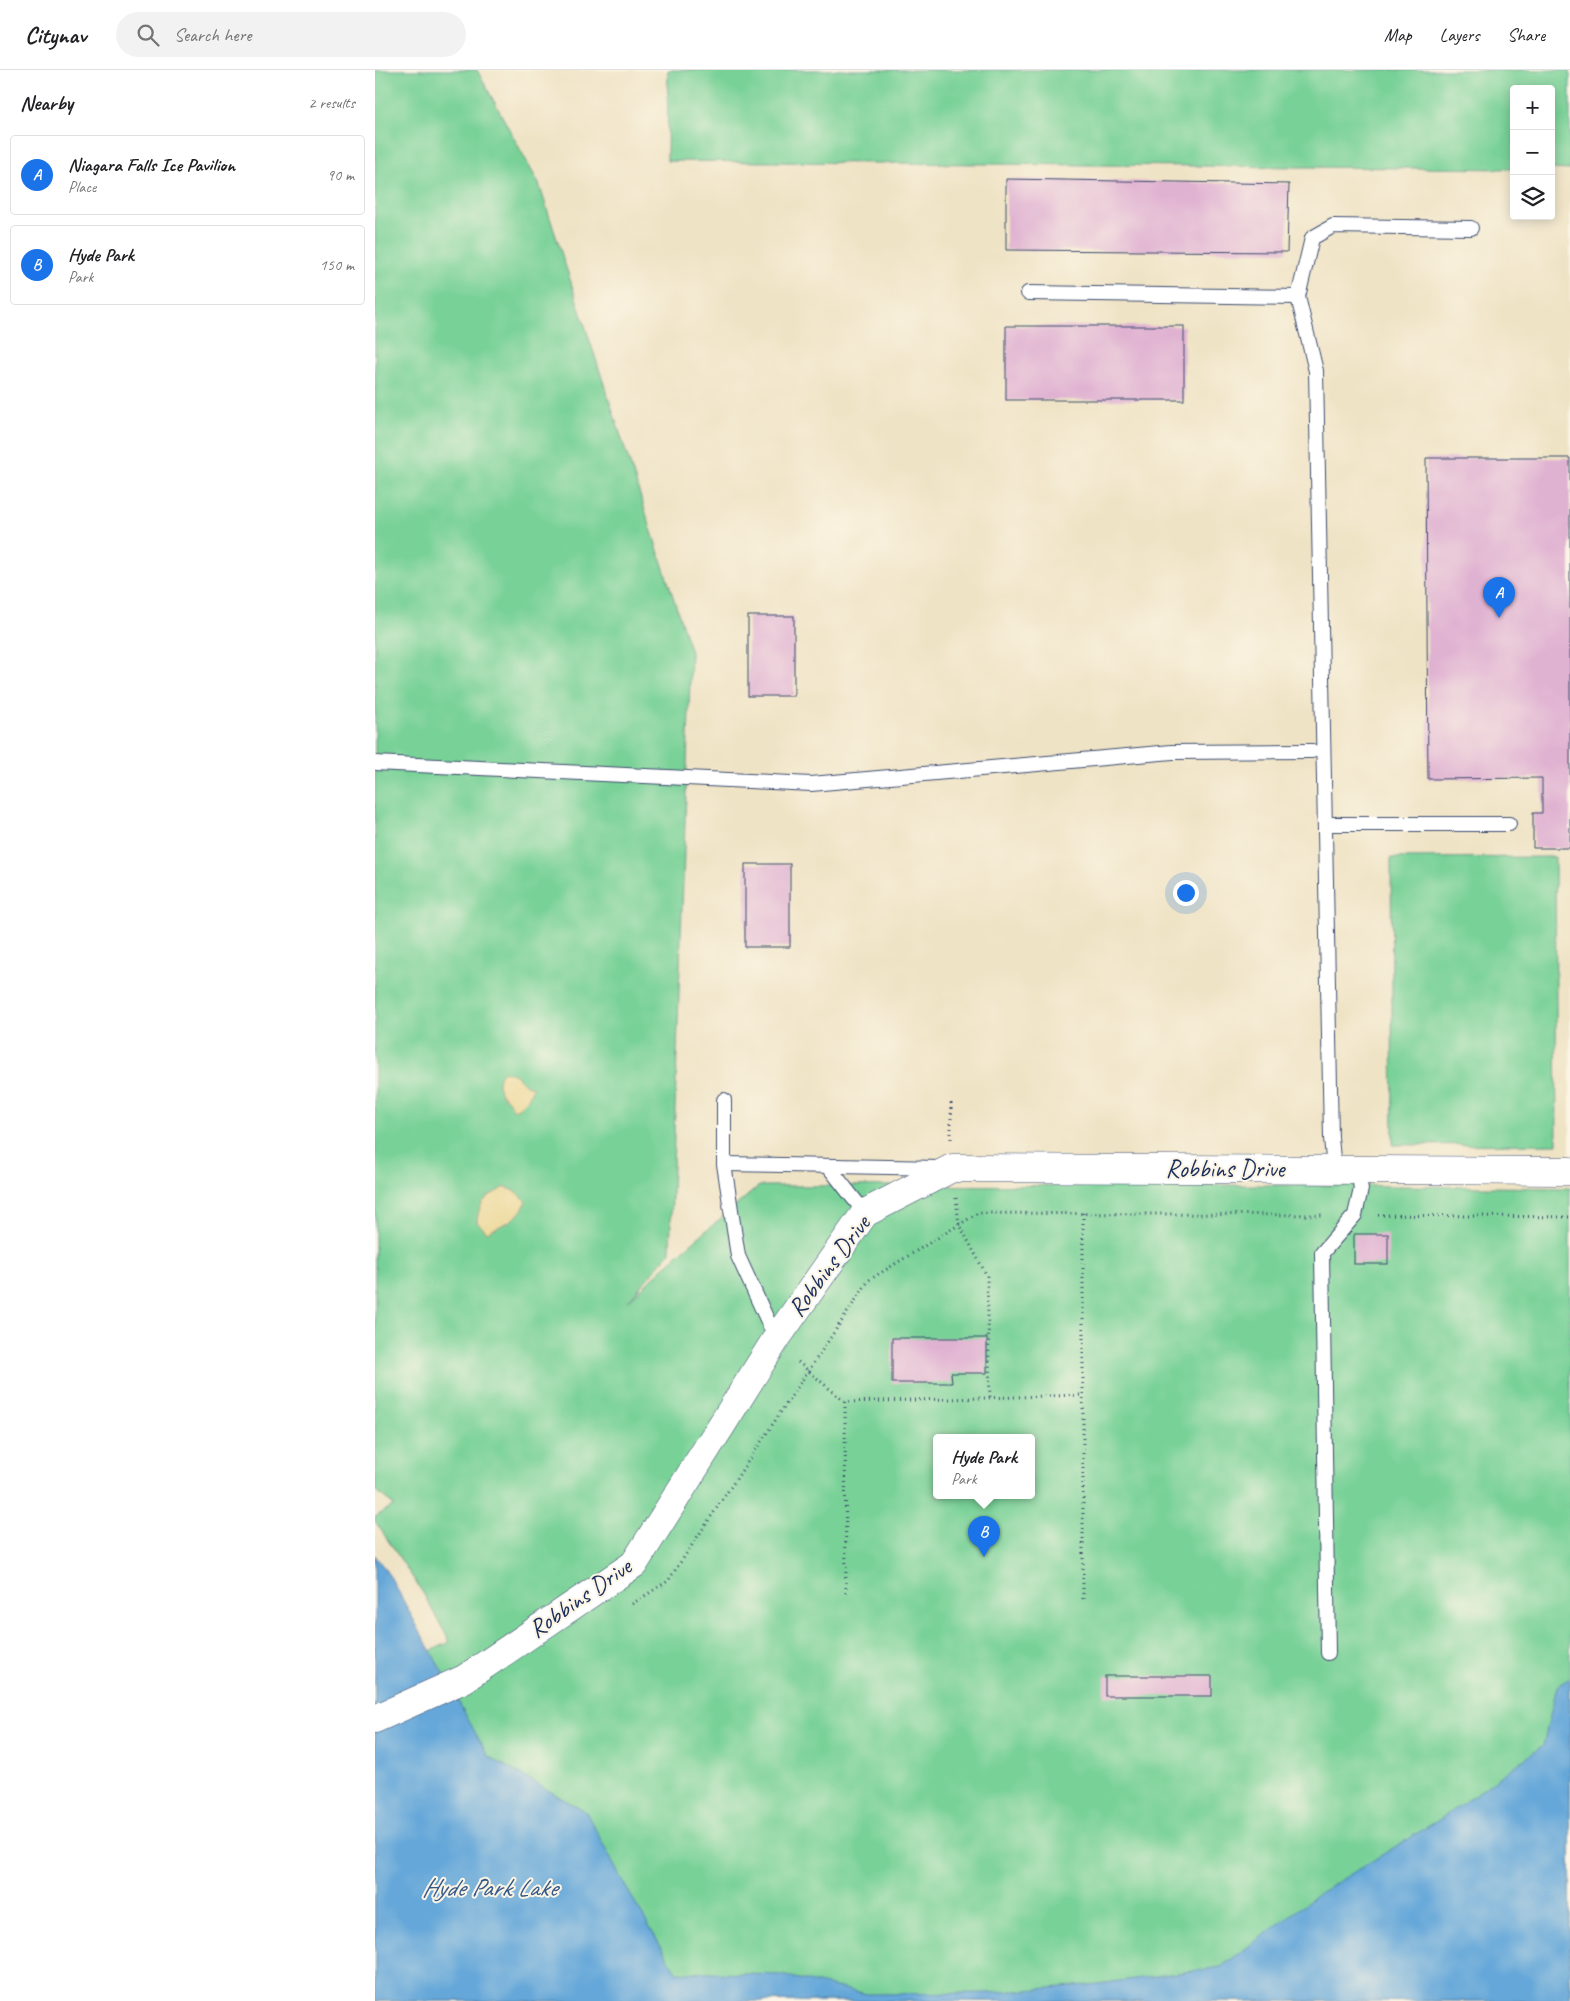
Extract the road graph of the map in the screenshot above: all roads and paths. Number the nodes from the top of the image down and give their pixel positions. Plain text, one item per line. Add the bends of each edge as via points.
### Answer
1 (1471, 228) dead end
2 (1028, 293) dead end
3 (1298, 297) junction
4 (1312, 751) dead end
5 (375, 763) edge
6 (1325, 824) junction
7 (1509, 824) dead end
8 (724, 1100) dead end
9 (951, 1102) dead end
10 (724, 1164) junction
11 (828, 1166) junction
12 (952, 1168) junction
13 (1346, 1169) junction
14 (1570, 1171) edge
15 (865, 1213) junction
16 (1083, 1213) junction
17 (1355, 1215) junction
18 (1570, 1217) edge
19 (959, 1224) junction
20 (775, 1338) junction
21 (808, 1372) junction
22 (1083, 1395) junction
23 (990, 1398) junction
24 (845, 1402) junction
25 (846, 1593) dead end
26 (1083, 1603) dead end
27 (628, 1607) dead end
28 (1328, 1653) dead end
29 (375, 1719) edge

1 - 3 lane via 1333,226 1312,238
2 - 3 lane
3 - 6 lane via 1316,371
4 - 5 lane via 1172,752 811,784
6 - 7 lane
6 - 13 lane via 1331,1138
8 - 10 lane
9 - 12 path
10 - 11 lane
10 - 20 lane via 739,1256
11 - 12 lane
11 - 15 lane
12 - 13 street, Robbins Drive
12 - 15 street, Robbins Drive
12 - 19 path
13 - 14 street, Robbins Drive
13 - 17 lane via 1361,1189
15 - 20 street, Robbins Drive
16 - 17 path
16 - 19 path via 978,1212
16 - 22 path
17 - 18 path
17 - 28 lane via 1322,1253
19 - 21 path via 869,1280
19 - 23 path via 987,1276
20 - 21 path
20 - 29 street, Robbins Drive via 635,1564 463,1679
21 - 24 path
21 - 27 path via 668,1581
22 - 23 path
22 - 26 path
23 - 24 path
24 - 25 path

